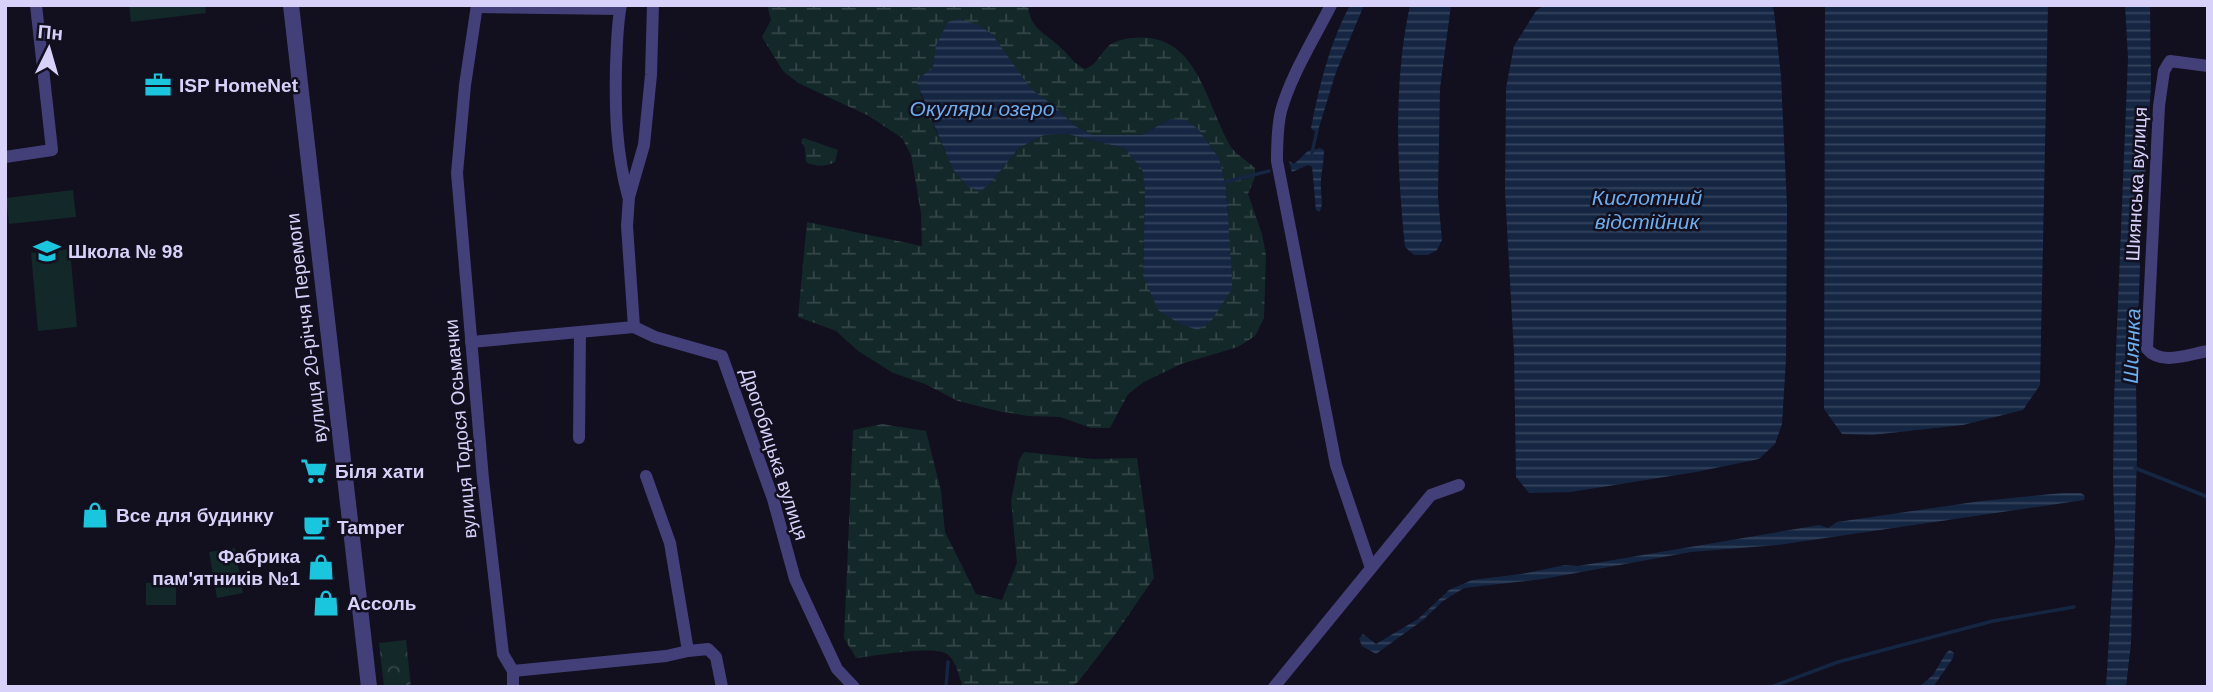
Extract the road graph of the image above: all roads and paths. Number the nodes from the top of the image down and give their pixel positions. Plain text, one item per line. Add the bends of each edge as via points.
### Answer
1 (36, 5) edge
2 (291, 5) edge
3 (653, 5) edge
4 (1331, 5) edge
5 (477, 6) edge
6 (621, 7) edge
7 (2208, 66) edge
8 (5, 157) edge
9 (629, 197) junction
10 (634, 327) junction
11 (580, 332) junction
12 (471, 342) junction
13 (2208, 351) edge
14 (579, 438) dead end
15 (646, 475) dead end
16 (1459, 485) dead end
17 (1371, 568) junction
18 (688, 650) junction
19 (513, 671) junction
20 (369, 687) edge
21 (513, 687) edge
22 (722, 687) edge
23 (854, 687) edge
24 (1274, 687) edge

1 - 8 street via 52,150
2 - 20 street, вулиця 20-річчя Перемоги
3 - 9 street via 644,145
4 - 17 street via 1281,111 1277,161 1336,465
5 - 6 street
5 - 12 street, вулиця Тодося Осьмачки via 457,173
6 - 9 street via 617,136
7 - 13 street, Шиянська вулиця via 2170,61 2164,71 2147,349 2163,359
9 - 10 street
10 - 11 street
10 - 23 street, Дрогобицька вулиця via 722,356 773,499 795,579 837,668
11 - 12 street
11 - 14 street
12 - 19 street, вулиця Тодося Осьмачки via 499,635
15 - 18 street via 670,542
16 - 17 street via 1431,495
17 - 24 street
18 - 19 street
18 - 22 street via 708,649 716,657
19 - 21 street

